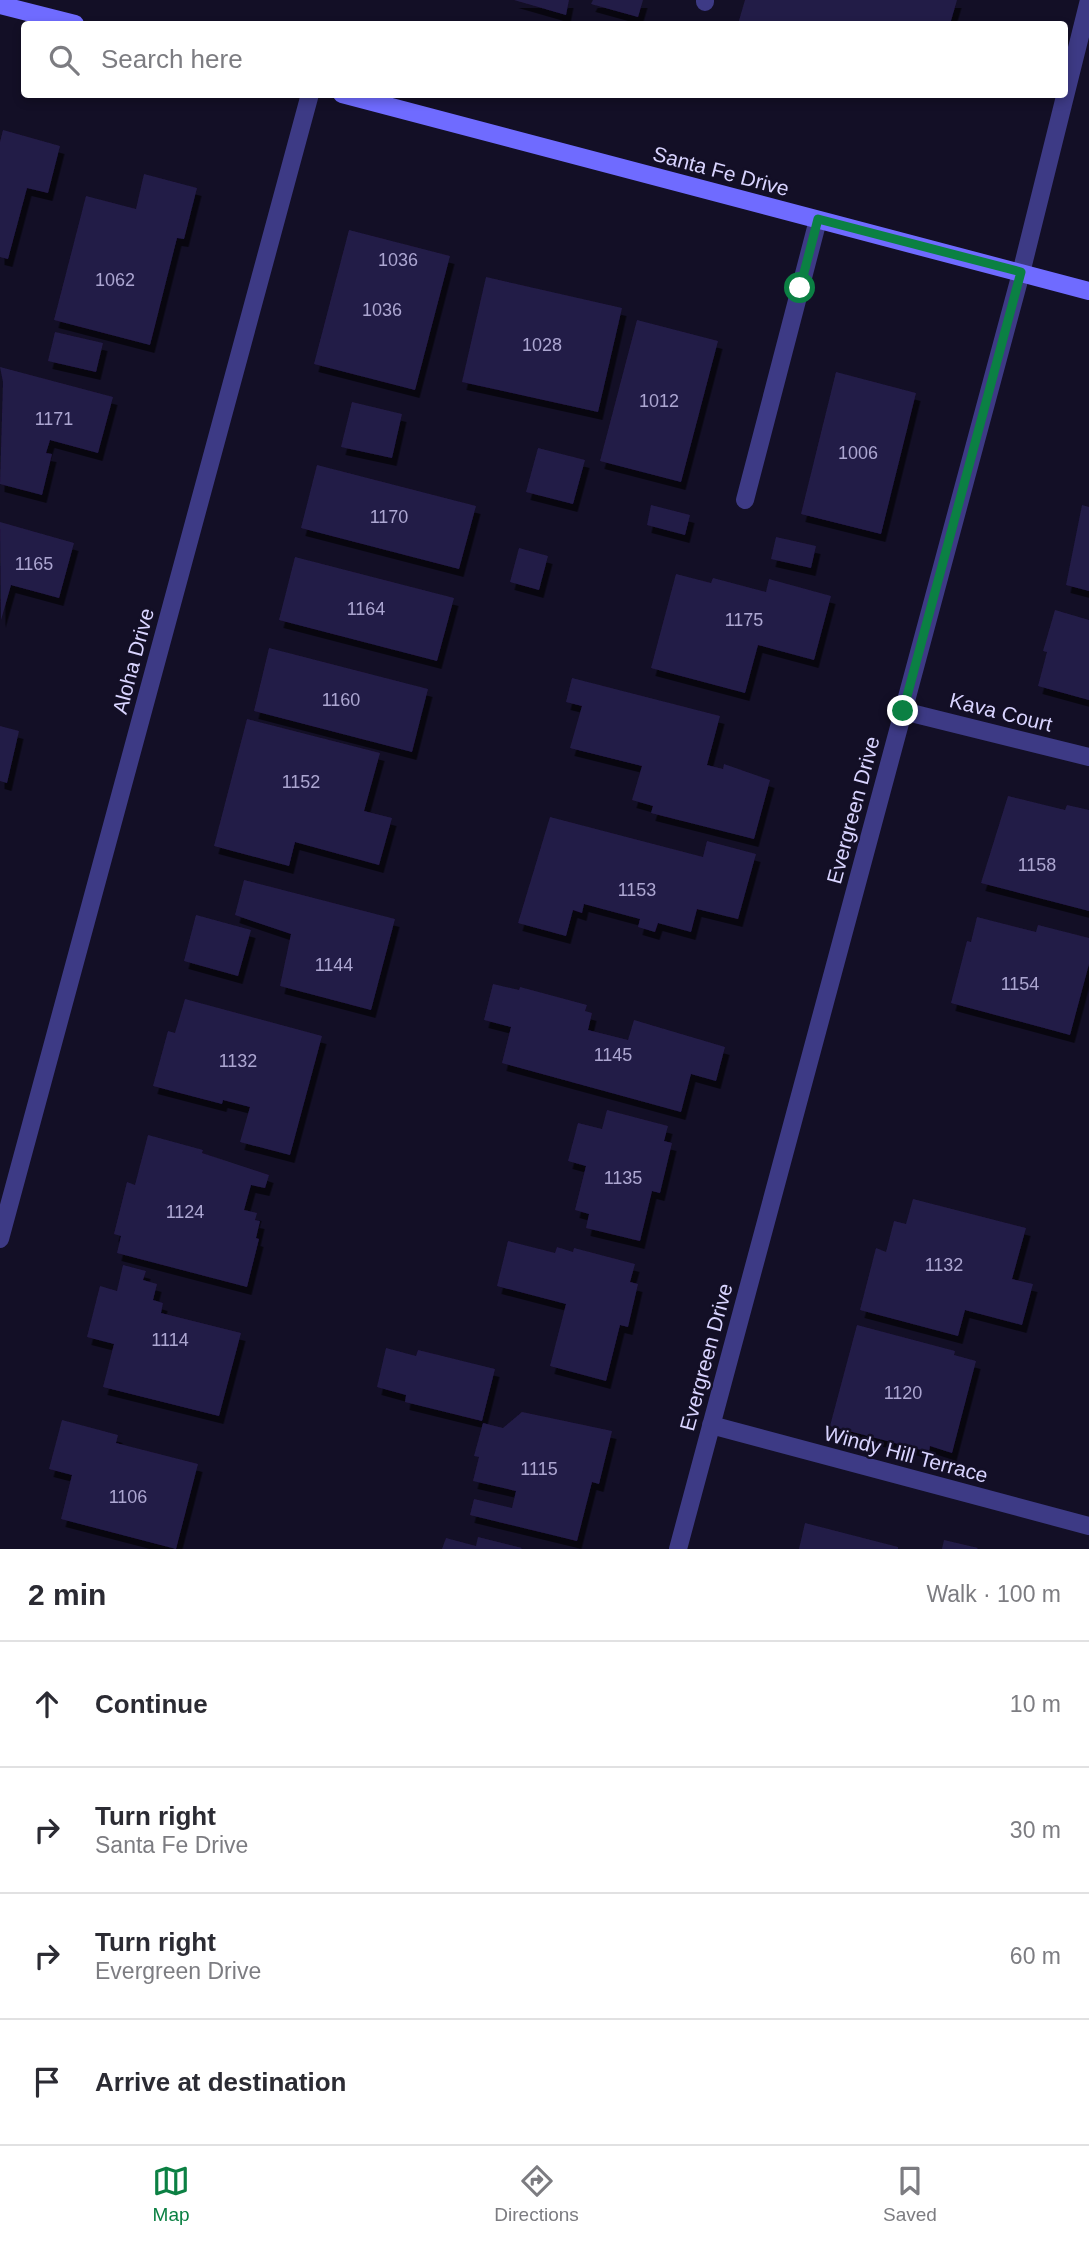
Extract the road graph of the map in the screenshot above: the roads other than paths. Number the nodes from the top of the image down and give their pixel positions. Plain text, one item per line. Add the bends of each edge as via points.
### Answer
1 (1088, 0) edge
2 (0, 5) edge
3 (63, 21) edge
4 (1068, 81) edge
5 (309, 98) edge
6 (357, 98) edge
7 (1064, 98) edge
8 (818, 219) junction
9 (1021, 272) junction
10 (1089, 291) edge
11 (745, 500) dead end
12 (903, 711) junction
13 (1089, 757) edge
14 (0, 1239) edge
15 (711, 1425) junction
16 (1089, 1526) edge
17 (678, 1549) edge

1 - 4 street, Evergreen Drive
2 - 3 main road
5 - 14 street, Aloha Drive
6 - 8 main road, Santa Fe Drive
7 - 9 street, Evergreen Drive
8 - 9 main road, Santa Fe Drive
8 - 11 street
9 - 10 main road, Santa Fe Drive
9 - 12 street, Evergreen Drive
12 - 13 street, Kava Court
12 - 15 street, Evergreen Drive
15 - 16 street, Windy Hill Terrace
15 - 17 street, Evergreen Drive

